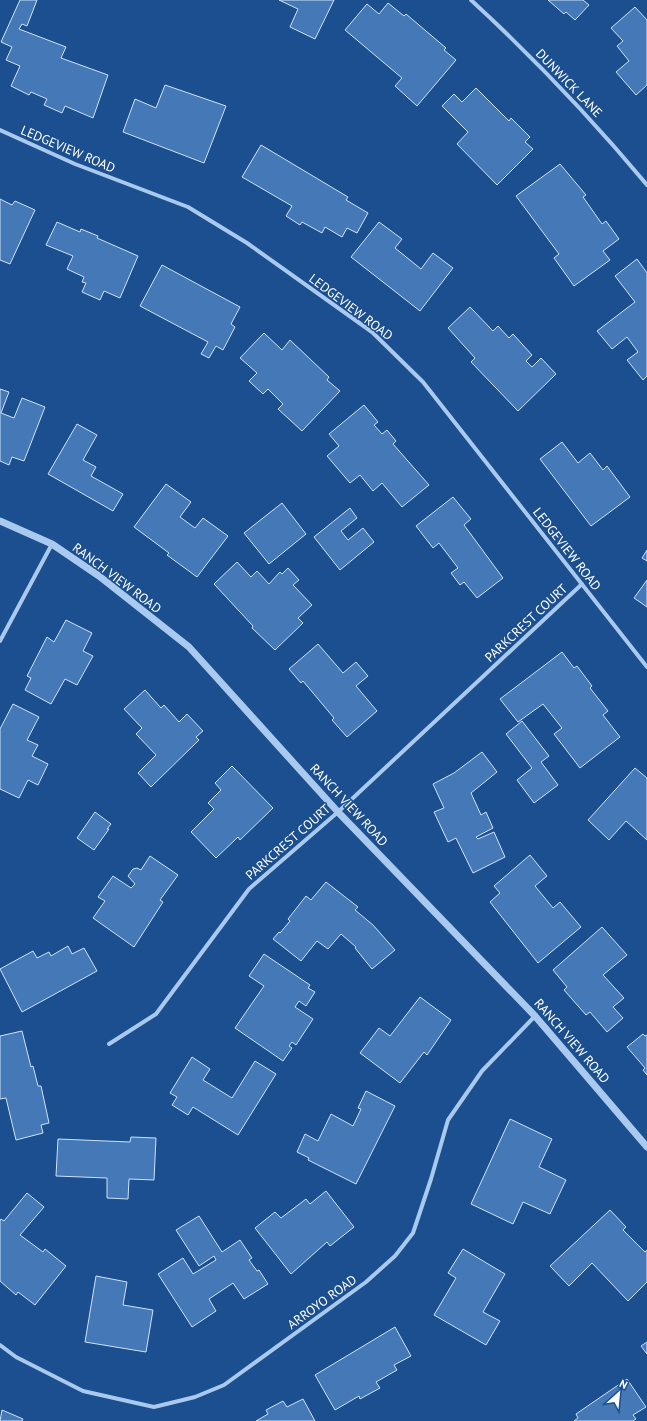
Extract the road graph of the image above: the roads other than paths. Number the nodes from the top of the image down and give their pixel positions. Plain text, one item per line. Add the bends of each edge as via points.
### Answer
1 (471, 0) edge
2 (0, 130) edge
3 (647, 185) edge
4 (0, 521) edge
5 (52, 544) junction
6 (582, 584) junction
7 (0, 642) edge
8 (647, 666) edge
9 (338, 812) junction
10 (535, 1016) junction
11 (109, 1044) dead end
12 (647, 1147) edge
13 (0, 1345) edge

1 - 3 street, DUNWICK LANE via 604,134
2 - 6 street, LEDGEVIEW ROAD via 74,164 188,207 247,243 372,332 423,382
4 - 5 street, RANCH VIEW ROAD
5 - 7 street
5 - 9 street, RANCH VIEW ROAD via 99,576 189,647
6 - 8 street, LEDGEVIEW ROAD
6 - 9 street, PARKCREST COURT
9 - 10 street, RANCH VIEW ROAD
9 - 11 street, PARKCREST COURT via 249,889 156,1014
10 - 12 street, RANCH VIEW ROAD
10 - 13 street, ARROYO ROAD via 482,1070 448,1120 413,1233 395,1256 366,1282 224,1385 195,1397 154,1407 83,1391 16,1357

